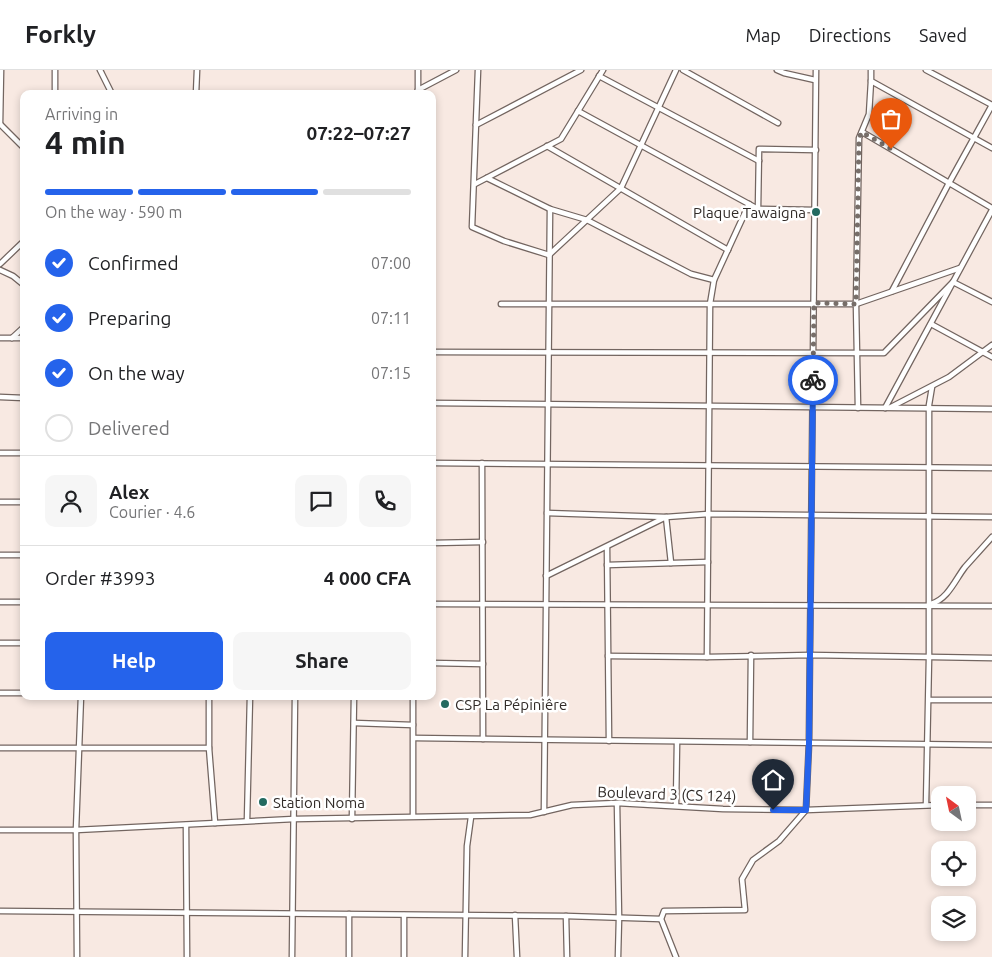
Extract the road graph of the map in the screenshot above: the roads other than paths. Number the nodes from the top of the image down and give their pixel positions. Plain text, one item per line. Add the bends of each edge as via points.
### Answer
1 (1, 70) edge
2 (55, 70) edge
3 (100, 70) edge
4 (196, 70) edge
5 (418, 70) edge
6 (456, 70) edge
7 (478, 70) edge
8 (582, 70) edge
9 (603, 70) edge
10 (676, 70) edge
11 (683, 70) edge
12 (777, 70) edge
13 (816, 70) edge
14 (871, 70) edge
15 (926, 70) edge
16 (600, 76) junction
17 (815, 80) junction
18 (871, 81) junction
19 (55, 90) edge
20 (110, 90) edge
21 (196, 90) edge
22 (418, 90) edge
23 (421, 90) edge
24 (992, 105) edge
25 (659, 108) junction
26 (578, 111) junction
27 (778, 123) dead end
28 (0, 124) edge
29 (476, 125) junction
30 (862, 132) junction
31 (974, 138) junction
32 (20, 144) edge
33 (641, 145) junction
34 (547, 146) junction
35 (992, 148) edge
36 (816, 150) junction
37 (759, 161) junction
38 (487, 178) junction
39 (949, 183) junction
40 (475, 184) junction
41 (621, 188) junction
42 (749, 204) junction
43 (758, 209) junction
44 (992, 209) edge
45 (550, 210) junction
46 (815, 210) junction
47 (587, 220) junction
48 (20, 245) edge
49 (728, 250) junction
50 (549, 255) junction
51 (0, 264) edge
52 (960, 268) junction
53 (0, 270) edge
54 (714, 280) junction
55 (20, 282) edge
56 (953, 282) junction
57 (892, 291) junction
58 (992, 302) edge
59 (814, 303) junction
60 (501, 304) dead end
61 (549, 304) junction
62 (710, 304) junction
63 (856, 304) junction
64 (931, 324) junction
65 (20, 331) edge
66 (0, 338) edge
67 (12, 338) junction
68 (20, 338) edge
69 (992, 345) edge
70 (436, 352) edge
71 (548, 352) junction
72 (710, 352) junction
73 (814, 352) junction
74 (858, 352) junction
75 (982, 352) junction
76 (992, 357) edge
77 (932, 387) junction
78 (0, 397) edge
79 (20, 398) edge
80 (436, 402) edge
81 (548, 404) junction
82 (709, 406) junction
83 (813, 407) junction
84 (858, 408) junction
85 (888, 408) junction
86 (929, 408) junction
87 (992, 409) edge
88 (0, 453) edge
89 (20, 453) edge
90 (436, 463) edge
91 (482, 463) junction
92 (547, 464) junction
93 (709, 465) junction
94 (812, 466) junction
95 (929, 467) junction
96 (992, 468) edge
97 (0, 502) edge
98 (20, 502) edge
99 (547, 513) junction
100 (708, 514) junction
101 (812, 515) junction
102 (930, 516) junction
103 (666, 517) junction
104 (992, 517) edge
105 (992, 537) edge
106 (482, 542) junction
107 (436, 543) edge
108 (607, 547) junction
109 (0, 554) edge
110 (20, 555) edge
111 (708, 562) junction
112 (672, 563) junction
113 (607, 565) junction
114 (546, 576) junction
115 (0, 602) edge
116 (20, 602) edge
117 (436, 604) edge
118 (708, 604) junction
119 (483, 605) junction
120 (546, 605) junction
121 (608, 605) junction
122 (930, 605) junction
123 (811, 606) junction
124 (992, 606) edge
125 (0, 643) edge
126 (20, 643) edge
127 (810, 654) junction
128 (751, 655) junction
129 (608, 656) junction
130 (707, 657) junction
131 (930, 658) junction
132 (992, 658) edge
133 (436, 663) edge
134 (483, 664) junction
135 (0, 693) edge
136 (20, 693) edge
137 (81, 700) edge
138 (209, 700) edge
139 (250, 700) edge
140 (295, 700) edge
141 (354, 700) edge
142 (413, 700) edge
143 (929, 700) junction
144 (992, 700) edge
145 (354, 723) junction
146 (413, 724) junction
147 (414, 738) junction
148 (483, 739) junction
149 (545, 740) junction
150 (609, 741) junction
151 (677, 742) junction
152 (750, 742) junction
153 (809, 743) junction
154 (928, 744) junction
155 (992, 745) edge
156 (0, 748) edge
157 (209, 748) junction
158 (80, 749) junction
159 (617, 803) junction
160 (676, 805) junction
161 (926, 805) junction
162 (931, 805) edge
163 (976, 805) edge
164 (992, 805) edge
165 (806, 810) junction
166 (544, 812) junction
167 (413, 816) junction
168 (471, 817) junction
169 (294, 819) junction
170 (352, 819) junction
171 (247, 821) junction
172 (214, 823) junction
173 (186, 826) junction
174 (0, 830) edge
175 (76, 830) junction
176 (0, 911) edge
177 (77, 912) junction
178 (187, 913) junction
179 (293, 914) junction
180 (349, 914) junction
181 (404, 914) junction
182 (466, 915) junction
183 (515, 916) junction
184 (566, 916) junction
185 (619, 918) junction
186 (661, 919) junction
187 (77, 957) edge
188 (187, 957) edge
189 (292, 957) edge
190 (349, 957) edge
191 (404, 957) edge
192 (465, 957) edge
193 (517, 957) edge
194 (567, 957) edge
195 (618, 957) edge
196 (676, 957) edge

1 - 28 street
2 - 19 street
3 - 20 street
4 - 21 street
5 - 22 street
6 - 23 street
7 - 29 street
8 - 29 street
9 - 16 street
10 - 25 street
11 - 27 street
12 - 17 street
13 - 17 street
14 - 18 street
15 - 24 street
16 - 25 street
16 - 26 street
17 - 36 street
18 - 30 street via 869,114
18 - 31 street
24 - 31 street
25 - 33 street
25 - 37 street
26 - 33 street
26 - 34 street via 561,139
28 - 32 street
29 - 40 street
30 - 39 street
30 - 63 street via 859,138
31 - 35 street
31 - 39 street
33 - 41 street
33 - 42 street
34 - 38 street
34 - 41 street
36 - 37 street via 759,149
36 - 46 street
37 - 43 street
38 - 40 street
38 - 45 street
39 - 44 street
39 - 57 street
40 - 50 street via 472,227
41 - 47 street
41 - 49 street
42 - 43 street
42 - 49 street
43 - 46 street
44 - 52 street
45 - 47 street
45 - 50 street
46 - 59 street
47 - 50 street
47 - 54 street via 691,274
48 - 51 street
49 - 54 street
50 - 61 street
52 - 56 street
52 - 57 street
53 - 55 street
54 - 62 street
56 - 58 street
56 - 64 street
56 - 74 street via 884,352
57 - 63 street
59 - 62 street
59 - 63 street
59 - 73 street
60 - 61 street
61 - 62 street
61 - 71 street
62 - 72 street
63 - 74 street
64 - 75 street
64 - 85 street
65 - 67 street
66 - 67 street
67 - 68 street
69 - 75 street
70 - 71 street
71 - 72 street
71 - 81 street
72 - 73 street
72 - 82 street
73 - 74 street
73 - 83 street
74 - 84 street
75 - 76 street
75 - 77 street
77 - 85 street
77 - 86 street
78 - 79 street
80 - 81 street
81 - 82 street
81 - 92 street
82 - 83 street
82 - 93 street
83 - 84 street
83 - 94 street
84 - 85 street
85 - 86 street
86 - 87 street
86 - 95 street
88 - 89 street
90 - 91 street
91 - 92 street
91 - 106 street
92 - 93 street
92 - 99 street
93 - 94 street
93 - 100 street
94 - 95 street
94 - 101 street
95 - 96 street
95 - 102 street
97 - 98 street
99 - 103 street
99 - 114 street
100 - 101 street
100 - 103 street
100 - 111 street
101 - 102 street
101 - 123 street
102 - 104 street
102 - 122 street
103 - 108 street
103 - 112 street
105 - 122 street via 947,594
106 - 107 street
106 - 119 street
108 - 113 street
108 - 114 street
109 - 110 street
111 - 112 street
111 - 118 street
112 - 113 street
113 - 121 street
114 - 120 street
115 - 116 street
117 - 119 street
118 - 121 street
118 - 123 street
118 - 130 street
119 - 120 street
119 - 134 street
120 - 121 street
120 - 149 street
121 - 129 street
122 - 123 street
122 - 124 street
122 - 131 street
123 - 127 street
125 - 126 street
127 - 128 street
127 - 131 street
127 - 153 street
128 - 130 street
128 - 152 street
129 - 130 street
129 - 150 street
131 - 132 street
131 - 143 street
133 - 134 street
134 - 148 street
135 - 136 street
137 - 158 street
138 - 157 street
139 - 171 street
140 - 169 street
141 - 145 street
142 - 146 street
143 - 144 street
143 - 154 street
145 - 146 street
145 - 170 street
146 - 147 street
147 - 148 street
147 - 167 street
148 - 149 street
149 - 150 street
149 - 166 street
150 - 151 street
151 - 152 street
151 - 160 street
152 - 153 street
153 - 154 street
153 - 165 street
154 - 155 street
154 - 161 street
156 - 158 street
157 - 158 street
157 - 172 street
158 - 175 street
159 - 160 street, Boulevard 3 (CS 124)
159 - 166 street, Boulevard 3 (CS 124) via 572,805
159 - 185 street
160 - 165 street, Boulevard 3 (CS 124)
161 - 162 street, Boulevard 3 (CS 124)
161 - 165 street, Boulevard 3 (CS 124)
163 - 164 street
165 - 186 street via 779,841 749,866 742,879 745,910 664,911
166 - 168 street, Boulevard 3 (CS 124)
167 - 168 street, Boulevard 3 (CS 124)
167 - 170 street, Boulevard 3 (CS 124)
168 - 182 street via 467,846
169 - 170 street, Boulevard 3 (CS 124)
169 - 171 street, Boulevard 3 (CS 124)
169 - 179 street
171 - 172 street, Boulevard 3 (CS 124)
172 - 173 street, Boulevard 3 (CS 124)
173 - 175 street, Boulevard 3 (CS 124)
173 - 178 street
174 - 175 street, Boulevard 3 (CS 124)
175 - 177 street
176 - 177 street
177 - 178 street
177 - 187 street
178 - 179 street
178 - 188 street
179 - 180 street
179 - 189 street
180 - 181 street
180 - 190 street
181 - 182 street
181 - 191 street
182 - 183 street
182 - 192 street
183 - 184 street
183 - 193 street
184 - 185 street
184 - 194 street
185 - 186 street
185 - 195 street
186 - 196 street

